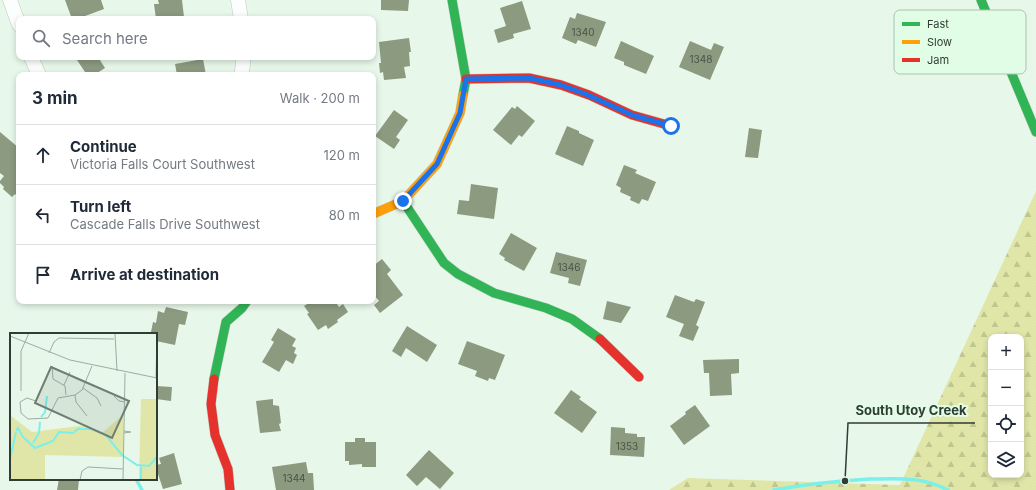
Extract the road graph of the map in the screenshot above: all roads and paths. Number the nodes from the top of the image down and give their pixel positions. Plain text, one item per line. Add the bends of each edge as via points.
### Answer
1 (10, 0) edge
2 (238, 0) edge
3 (452, 0) edge
4 (981, 0) edge
5 (985, 10) edge
6 (16, 16) edge
7 (240, 16) edge
8 (32, 60) edge
9 (243, 60) edge
10 (38, 72) edge
11 (242, 72) edge
12 (1012, 74) edge
13 (466, 79) junction
14 (671, 126) dead end
15 (1036, 132) edge
16 (403, 201) junction
17 (376, 213) edge
18 (245, 304) edge
19 (639, 377) dead end
20 (230, 490) edge

1 - 6 street
2 - 7 street
3 - 13 street
4 - 5 street
8 - 10 street
9 - 11 street
12 - 15 street
13 - 14 street via 529,78 561,85 632,115
13 - 16 street via 460,113 437,164
16 - 17 street
16 - 19 street via 444,263 458,274 494,293 546,308 572,319 596,335
18 - 20 street via 226,322 211,404 216,435 228,469

